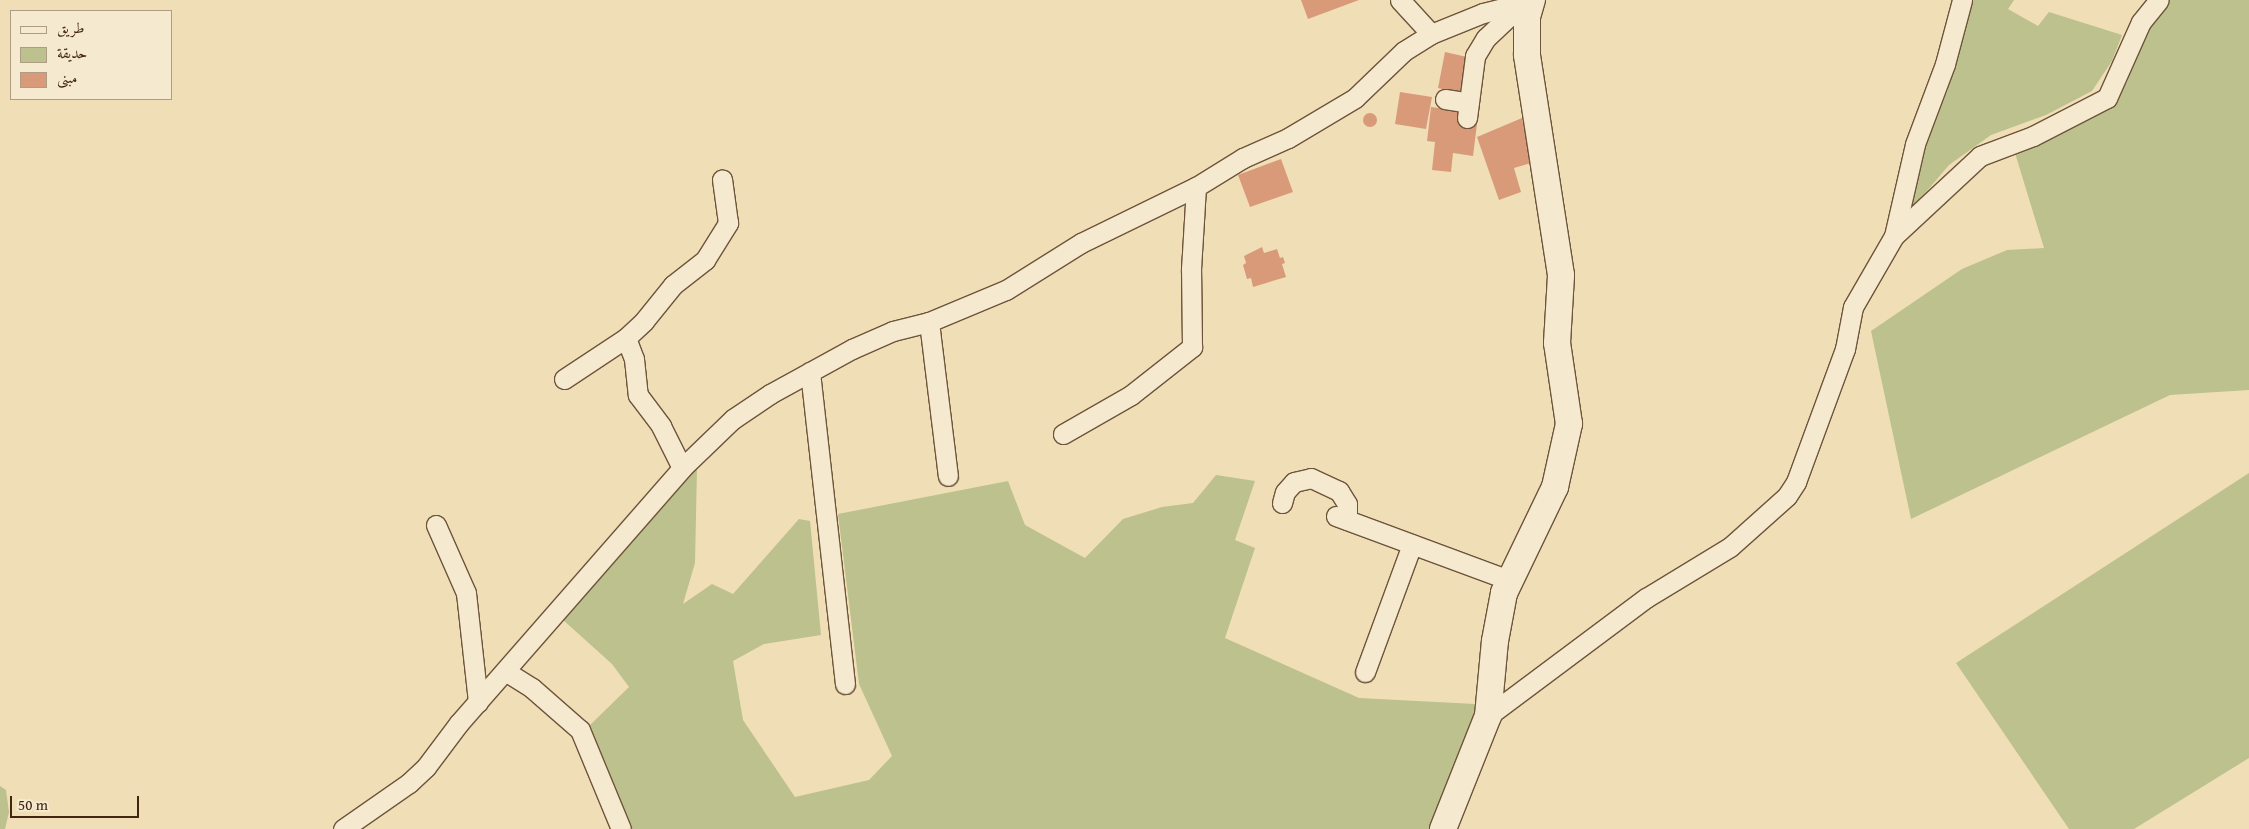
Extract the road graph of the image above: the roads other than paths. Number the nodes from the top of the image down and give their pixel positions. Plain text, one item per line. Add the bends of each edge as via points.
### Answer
1 (1400, 0) edge
2 (1962, 0) edge
3 (2159, 0) edge
4 (1528, 2) edge
5 (1431, 34) junction
6 (1445, 99) dead end
7 (722, 179) dead end
8 (1196, 187) junction
9 (1894, 236) junction
10 (929, 322) junction
11 (626, 338) junction
12 (810, 372) junction
13 (564, 379) dead end
14 (1063, 434) dead end
15 (682, 468) junction
16 (948, 476) dead end
17 (1282, 503) dead end
18 (436, 525) dead end
19 (1412, 544) junction
20 (1509, 580) junction
21 (505, 671) junction
22 (1365, 672) dead end
23 (845, 684) dead end
24 (478, 702) junction
25 (1488, 716) junction
26 (343, 829) edge
27 (621, 829) edge
28 (1443, 829) edge

1 - 5 street
2 - 9 street via 1945,64 1915,144
3 - 9 street via 2141,22 2107,98 2033,136 1980,156
4 - 5 street via 1482,13
4 - 6 street via 1486,38 1475,56 1468,110
4 - 20 street via 1528,55 1561,275 1557,343 1569,424 1555,487
5 - 8 street via 1404,51 1356,98 1332,114 1243,158
7 - 11 street via 728,224 705,260 673,285
8 - 10 street via 1081,243 1006,290
8 - 14 street via 1191,250 1192,347 1132,395
9 - 25 street via 1853,307 1845,349 1796,482 1787,496 1730,547 1646,598
10 - 12 street via 893,331
10 - 16 street
11 - 13 street
11 - 15 street via 634,360 638,395 661,426
12 - 15 street via 733,419
12 - 23 street
15 - 21 street
17 - 19 street via 1285,492 1294,482 1312,478 1339,491 1347,504 1341,518
18 - 24 street via 466,593
19 - 20 street
19 - 22 street
20 - 25 street via 1496,641
21 - 24 street
21 - 27 street via 538,693 580,730
24 - 26 street via 409,783
25 - 28 street

